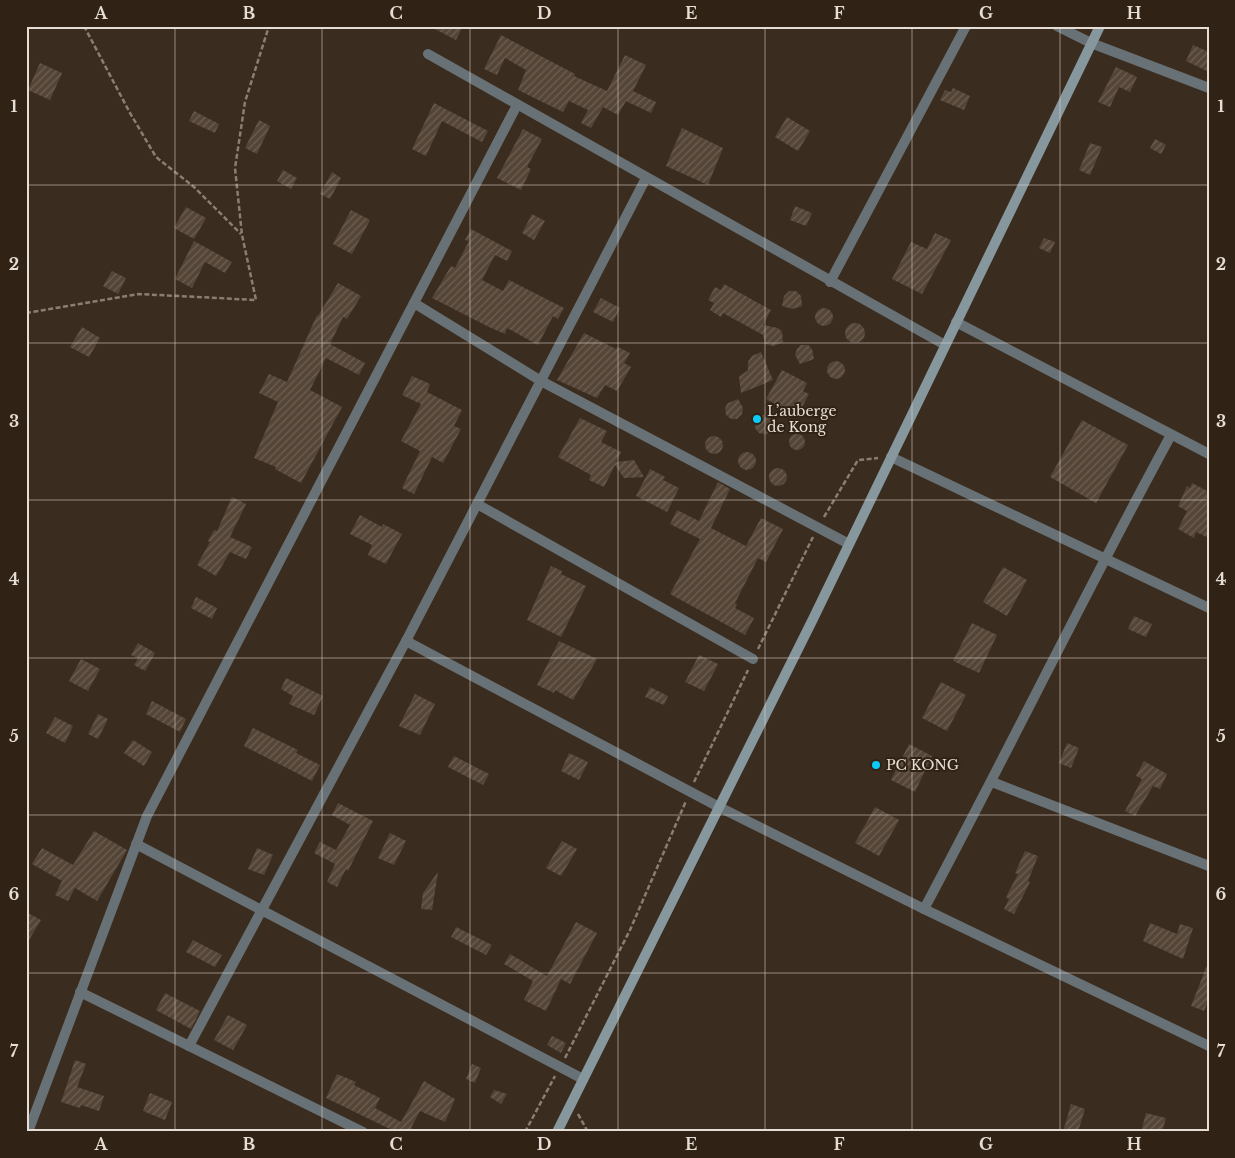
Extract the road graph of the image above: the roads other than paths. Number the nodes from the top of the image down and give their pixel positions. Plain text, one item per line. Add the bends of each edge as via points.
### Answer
1 (966, 26) edge
2 (1057, 26) edge
3 (1100, 26) edge
4 (1092, 43) junction
5 (428, 54) dead end
6 (1209, 88) edge
7 (517, 105) junction
8 (646, 178) junction
9 (830, 282) junction
10 (414, 303) junction
11 (956, 322) junction
12 (945, 345) junction
13 (541, 381) junction
14 (1171, 435) junction
15 (1209, 454) edge
16 (891, 457) junction
17 (477, 504) junction
18 (849, 544) junction
19 (1104, 558) junction
20 (1209, 608) edge
21 (406, 641) junction
22 (753, 658) road end
23 (992, 782) junction
24 (719, 807) junction
25 (136, 844) junction
26 (1209, 866) edge
27 (261, 909) junction
28 (924, 909) junction
29 (80, 992) junction
30 (189, 1046) junction
31 (1209, 1046) edge
32 (583, 1079) junction
33 (28, 1132) edge
34 (363, 1132) edge
35 (557, 1132) edge

1 - 9 street
2 - 4 street
3 - 4 main road
4 - 6 street
4 - 11 main road
5 - 7 street
7 - 8 street
7 - 10 street
8 - 9 street
8 - 13 street
9 - 12 street
10 - 13 street
10 - 25 street via 147,816
11 - 12 main road
11 - 14 street
12 - 16 main road
13 - 17 street
13 - 18 street
14 - 15 street
14 - 19 street
16 - 18 main road
16 - 19 street
17 - 21 street
17 - 22 street
18 - 24 main road
19 - 20 street
19 - 23 street
21 - 24 street
21 - 27 street
23 - 26 street
23 - 28 street
24 - 28 street
24 - 32 main road
25 - 27 street
25 - 29 street
27 - 30 street
27 - 32 street
28 - 31 street
29 - 30 street
29 - 33 street
30 - 34 street
32 - 35 main road

